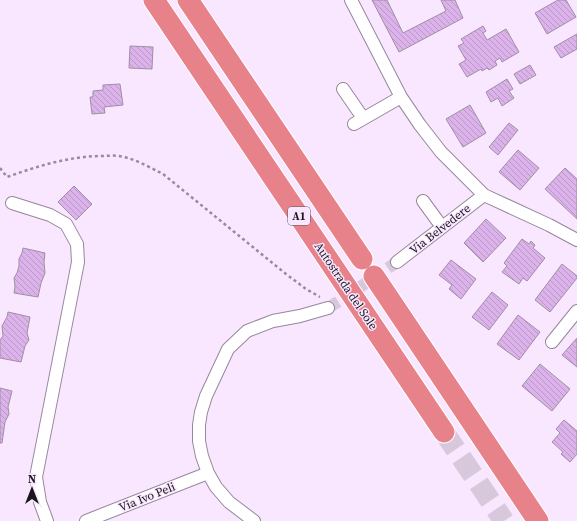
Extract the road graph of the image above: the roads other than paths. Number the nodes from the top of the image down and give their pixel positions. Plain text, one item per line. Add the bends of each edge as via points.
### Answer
1 (154, 0) edge
2 (188, 0) edge
3 (351, 0) edge
4 (343, 89) dead end
5 (401, 97) junction
6 (484, 195) junction
7 (423, 202) dead end
8 (12, 203) dead end
9 (442, 227) junction
10 (577, 240) edge
11 (397, 262) tunnel mouth
12 (325, 303) tunnel mouth
13 (577, 311) edge
14 (552, 342) dead end
15 (444, 432) tunnel mouth
16 (208, 473) junction
17 (47, 521) edge
18 (86, 521) edge
19 (254, 521) edge
20 (538, 521) edge

1 - 15 highway, Autostrada del Sole / A1
2 - 20 highway, A1
3 - 5 street
4 - 5 street via 359,121
5 - 6 street via 441,152
6 - 9 street, Via Belvedere
6 - 10 street
7 - 9 street
8 - 17 street via 50,215 66,224 77,244 78,262 36,476 40,502
9 - 11 street, Via Belvedere
12 - 16 street via 300,316 273,321 247,332 228,349 206,396 199,425 199,441
13 - 14 street
16 - 18 street, Via Ivo Peli
16 - 19 street via 228,502

